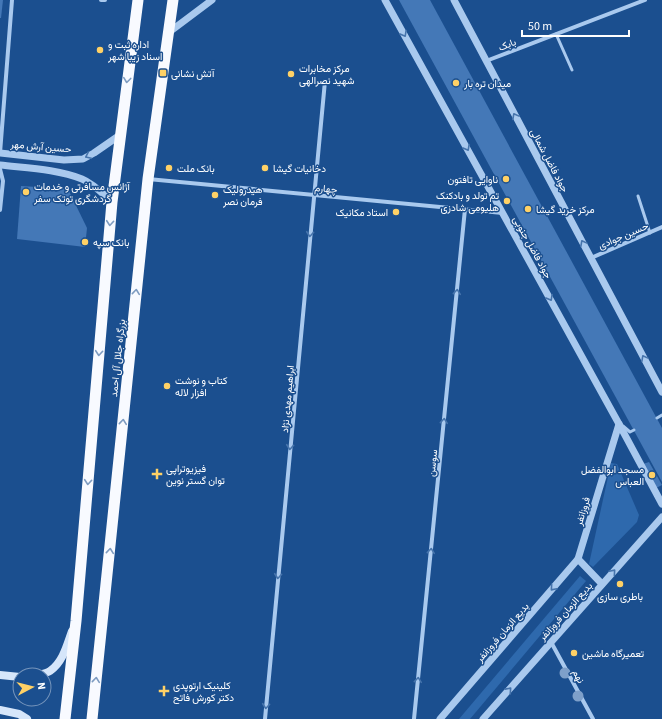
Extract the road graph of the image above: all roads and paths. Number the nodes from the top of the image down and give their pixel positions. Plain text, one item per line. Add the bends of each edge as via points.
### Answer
1 (12, 0) edge
2 (100, 0) edge
3 (105, 0) edge
4 (138, 0) edge
5 (173, 0) edge
6 (212, 0) edge
7 (385, 0) edge
8 (454, 0) edge
9 (646, 0) edge
10 (168, 32) junction
11 (556, 34) junction
12 (486, 61) junction
13 (572, 70) dead end
14 (325, 81) dead end
15 (120, 135) junction
16 (0, 153) edge
17 (0, 165) edge
18 (0, 169) edge
19 (148, 179) junction
20 (314, 195) junction
21 (638, 196) dead end
22 (112, 202) junction
23 (465, 209) junction
24 (0, 210) edge
25 (503, 213) junction
26 (662, 227) edge
27 (650, 233) junction
28 (591, 258) junction
29 (662, 392) edge
30 (662, 415) edge
31 (657, 418) dead end
32 (619, 424) junction
33 (634, 430) dead end
34 (662, 504) edge
35 (662, 517) edge
36 (578, 559) junction
37 (602, 584) junction
38 (76, 621) junction
39 (551, 642) junction
40 (52, 670) edge
41 (0, 675) edge
42 (12, 676) edge
43 (0, 710) edge
44 (27, 719) edge
45 (65, 719) edge
46 (92, 719) edge
47 (264, 719) edge
48 (414, 719) edge
49 (440, 719) edge
50 (483, 719) edge
51 (593, 719) edge

1 - 16 street
2 - 3 street
4 -> 15 highway, بزرگراه جلال آل احمد
5 - 10 highway, بزرگراه جلال آل احمد
6 - 10 street
7 -> 25 street, جواد فاضل جنوبی
8 - 12 street, جواد فاضل شمالی
9 - 11 street, بابک
10 - 19 highway, بزرگراه جلال آل احمد
11 - 12 street, بابک
11 - 13 lane
28 -> 12 street, جواد فاضل شمالی
14 - 20 street, ابراهیم مهدی نژاد
15 -> 16 street, حسین آرش مهر via 83,159 64,160
15 - 22 highway, بزرگراه جلال آل احمد
17 - 22 street via 48,171 83,180
18 - 24 street via 3,181
19 - 20 street, چهارم
46 -> 19 highway, بزرگراه جلال آل احمد
20 - 23 street, چهارم
20 -> 47 street, ابراهیم مهدی نژاد
21 - 27 lane
22 -> 38 highway, بزرگراه جلال آل احمد
23 - 25 street, چهارم
48 -> 23 street, سوسن
25 -> 32 street, جواد فاضل جنوبی
26 - 27 street, حسین جوادی
27 - 28 street, حسین جوادی
29 -> 28 street, جواد فاضل شمالی
30 - 31 lane
32 - 33 lane via 630,432
32 - 34 street, جواد فاضل جنوبی
32 - 36 street, فروزانفر
37 -> 35 street, بدیع‌ الزمان فروزانفر
36 - 37 street
36 -> 49 street, بدیع الزمان فروزانفر
37 - 39 street, بدیع‌ الزمان فروزانفر
38 - 40 main road via 62,657
38 - 45 highway, بزرگراه جلال آل احمد
50 -> 39 street, بدیع‌ الزمان فروزانفر
39 - 51 street, نهم
41 - 42 main road
43 - 44 main road via 19,714

